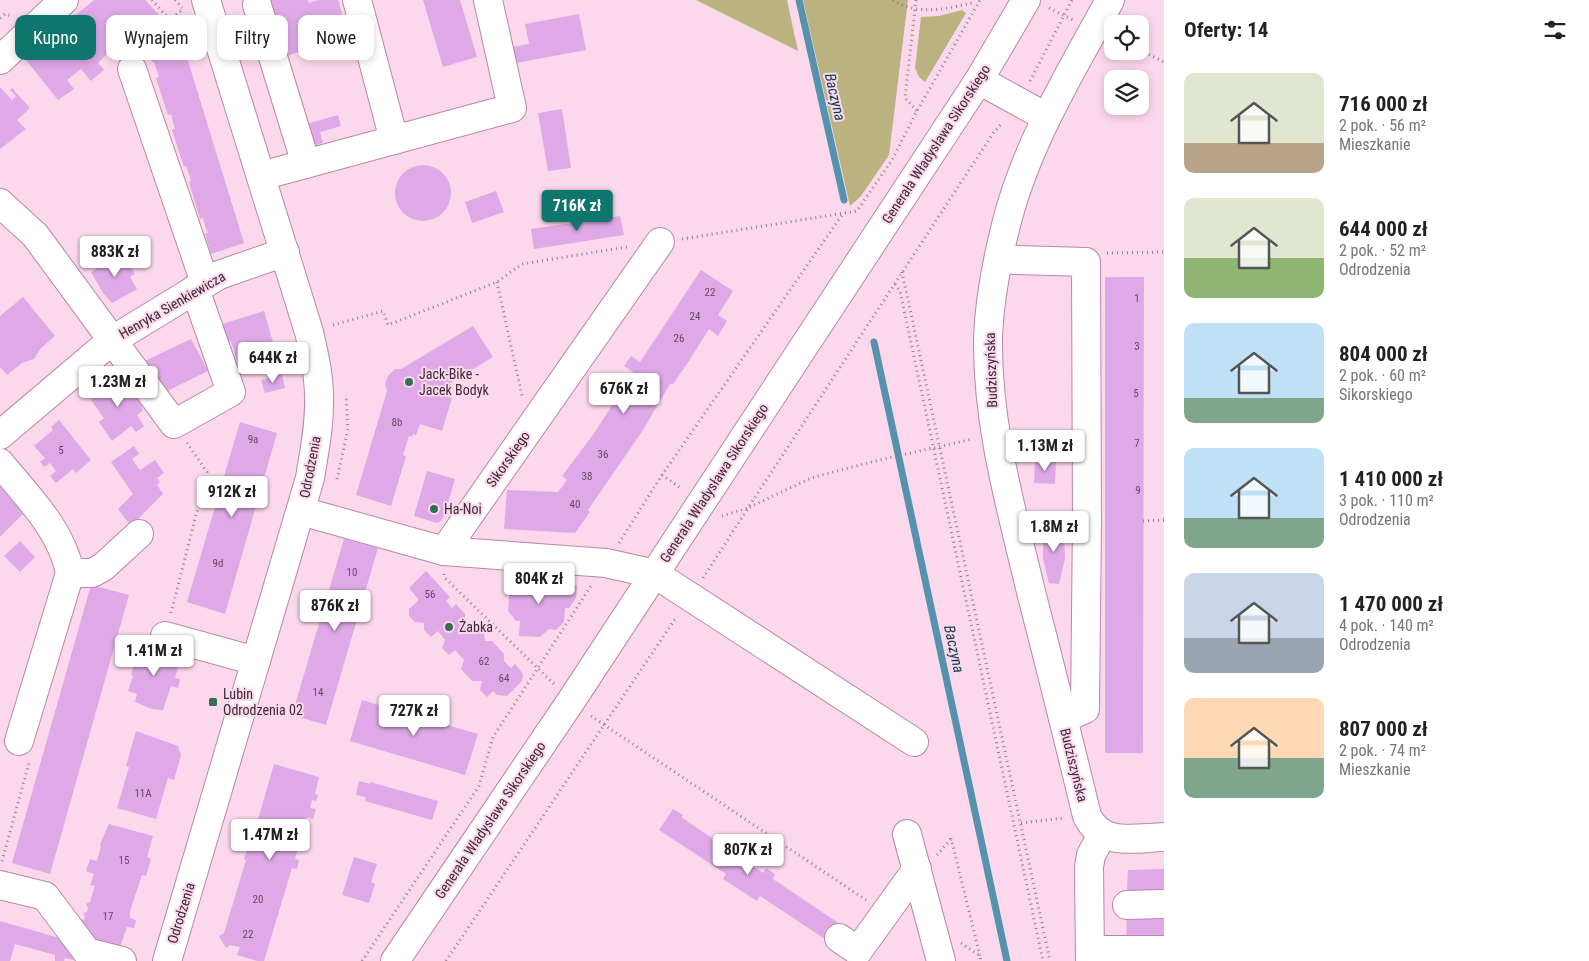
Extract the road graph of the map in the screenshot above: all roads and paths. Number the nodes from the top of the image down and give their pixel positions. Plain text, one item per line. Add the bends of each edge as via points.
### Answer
1 (64, 0) edge
2 (152, 0) edge
3 (175, 0) edge
4 (357, 0) edge
5 (488, 0) edge
6 (893, 0) edge
7 (916, 0) edge
8 (980, 0) edge
9 (1026, 0) edge
10 (1072, 0) edge
11 (1110, 0) edge
12 (971, 1) edge
13 (257, 5) dead end
14 (977, 6) junction
15 (192, 8) edge
16 (915, 9) junction
17 (1149, 54) edge
18 (0, 60) edge
19 (1164, 62) edge
20 (132, 69) dead end
21 (979, 80) junction
22 (1019, 102) junction
23 (917, 111) junction
24 (1046, 117) junction
25 (394, 140) junction
26 (306, 164) junction
27 (261, 176) junction
28 (0, 203) edge
29 (660, 242) junction
30 (284, 252) junction
31 (1164, 252) edge
32 (1000, 257) junction
33 (1086, 262) junction
34 (902, 272) junction
35 (496, 282) junction
36 (895, 284) junction
37 (200, 286) junction
38 (330, 326) dead end
39 (111, 341) junction
40 (174, 424) junction
41 (529, 429) junction
42 (995, 434) junction
43 (0, 435) edge
44 (940, 445) junction
45 (934, 447) junction
46 (0, 463) edge
47 (662, 475) dead end
48 (701, 502) junction
49 (748, 508) junction
50 (301, 511) junction
51 (1164, 520) edge
52 (1143, 521) dead end
53 (140, 534) dead end
54 (444, 551) junction
55 (70, 574) junction
56 (655, 574) junction
57 (690, 597) junction
58 (165, 636) joint
59 (256, 661) junction
60 (570, 701) junction
61 (1063, 719) junction
62 (603, 726) junction
63 (19, 741) dead end
64 (914, 742) dead end
65 (1021, 823) junction
66 (1094, 825) junction
67 (906, 834) dead end
68 (1164, 837) edge
69 (951, 838) dead end
70 (917, 869) junction
71 (0, 885) edge
72 (1164, 904) edge
73 (1127, 905) dead end
74 (886, 914) junction
75 (839, 938) dead end
76 (1164, 950) edge
77 (1090, 955) edge
78 (980, 956) dead end
79 (86, 957) edge
80 (122, 961) edge
81 (167, 961) edge
82 (395, 961) edge
83 (446, 961) edge
84 (941, 961) edge
85 (1043, 961) edge
86 (1050, 961) edge

1 - 18 street
2 - 15 path via 170,20
3 - 15 path
4 - 25 street
5 - 25 street via 512,108
6 - 16 path
7 - 16 path
8 - 14 path
9 - 21 street, Generała Władysława Sikorskiego
10 - 22 path
11 - 24 street, Budziszyńska
12 - 14 path
12 - 16 path via 938,10
13 - 26 street
14 - 23 path
15 - 27 street, Odrodzenia
16 - 23 path via 905,98
17 - 19 path
20 - 37 street
21 - 22 street
21 - 48 street, Generała Władysława Sikorskiego
22 - 24 street
22 - 34 path via 994,132
23 - 29 path via 892,160 857,211
24 - 32 street, Budziszyńska via 1020,181
25 - 26 street
26 - 27 street
27 - 30 street, Odrodzenia
28 - 39 street via 35,235
29 - 35 path via 522,264
29 - 41 street, Sikorskiego
30 - 37 street, Henryka Sienkiewicza via 219,275
30 - 50 street, Odrodzenia via 310,332 319,397 317,436
31 - 33 path via 1090,254
32 - 33 street
32 - 42 street, Budziszyńska via 988,336
33 - 61 street via 1085,709
34 - 36 path
34 - 44 path
35 - 38 path via 388,325 383,311
35 - 41 path
36 - 45 path via 900,291
36 - 49 path
37 - 39 street, Henryka Sienkiewicza
37 - 40 street via 231,392
39 - 40 street
39 - 43 street, Henryka Sienkiewicza
40 - 58 path via 207,472
41 - 54 street, Sikorskiego
42 - 44 path
42 - 61 street, Budziszyńska
44 - 45 path
44 - 65 path
45 - 49 path via 811,478
45 - 85 path
46 - 55 street via 56,535
47 - 48 path
48 - 49 path via 723,518
48 - 56 street, Generała Władysława Sikorskiego
49 - 57 path
50 - 54 street
50 - 59 street, Odrodzenia
51 - 52 path
53 - 55 street via 103,567 92,573
54 - 56 street via 606,563
54 - 60 path via 444,578
55 - 63 street
56 - 57 street
56 - 60 street, Generała Władysława Sikorskiego
57 - 62 path
57 - 64 street
58 - 59 street
59 - 81 street, Odrodzenia
60 - 62 path
60 - 82 street, Generała Władysława Sikorskiego
61 - 66 street, Budziszyńska
62 - 74 path
62 - 83 path
65 - 66 path
65 - 86 path
66 - 68 street via 1114,838
66 - 77 street via 1089,867
67 - 70 street
69 - 78 path
70 - 74 street
70 - 84 street
71 - 79 street via 45,896
72 - 73 street
74 - 75 street via 858,951
76 - 77 street
79 - 80 street

